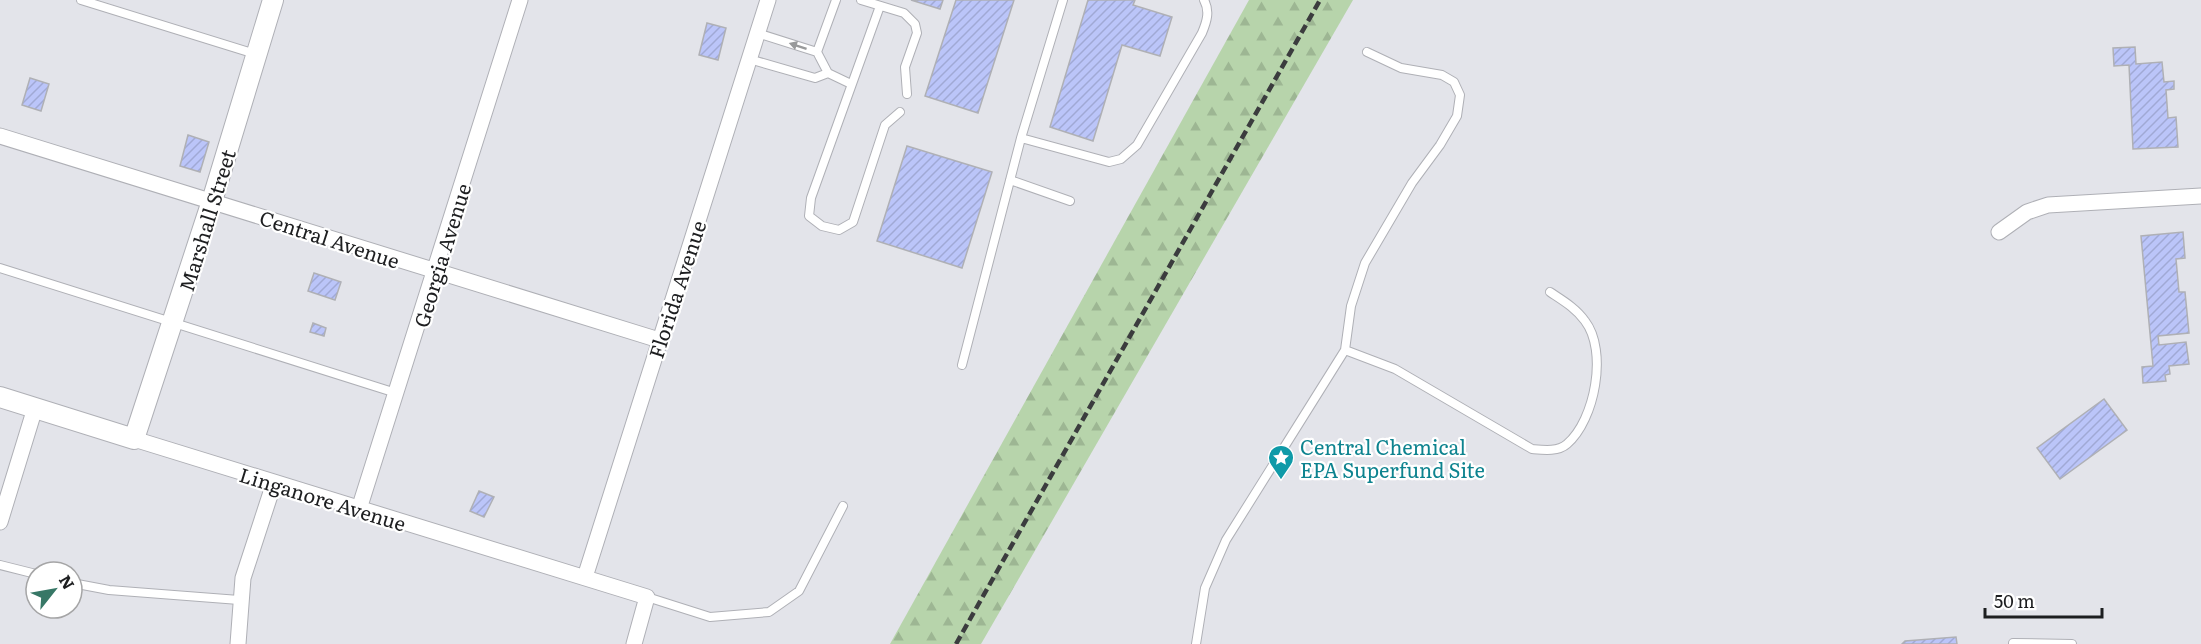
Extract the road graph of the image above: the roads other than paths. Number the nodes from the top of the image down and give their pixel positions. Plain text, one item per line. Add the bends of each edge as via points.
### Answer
1 (81, 0) edge
2 (273, 0) edge
3 (520, 0) edge
4 (768, 0) edge
5 (836, 0) edge
6 (861, 0) edge
7 (1063, 0) edge
8 (1204, 0) edge
9 (880, 6) junction
10 (757, 33) junction
11 (817, 52) junction
12 (1366, 52) dead end
13 (256, 54) junction
14 (749, 59) junction
15 (828, 73) junction
16 (851, 84) junction
17 (907, 94) dead end
18 (900, 112) dead end
19 (0, 136) edge
20 (1021, 138) junction
21 (1010, 180) junction
22 (2201, 196) edge
23 (212, 201) junction
24 (1070, 201) dead end
25 (2000, 232) dead end
26 (0, 268) edge
27 (435, 272) junction
28 (1550, 292) dead end
29 (174, 322) junction
30 (659, 340) junction
31 (1345, 350) junction
32 (962, 365) dead end
33 (397, 393) junction
34 (0, 397) edge
35 (34, 408) junction
36 (134, 439) junction
37 (274, 483) junction
38 (843, 506) dead end
39 (359, 509) junction
40 (0, 522) edge
41 (0, 565) edge
42 (24, 571) edge
43 (585, 577) junction
44 (84, 585) edge
45 (647, 597) junction
46 (239, 600) junction
47 (2013, 643) edge
48 (238, 644) edge
49 (634, 644) edge
50 (1196, 644) edge
51 (2072, 644) edge

1 - 13 lane
2 - 13 street, Marshall Street
3 - 27 street, Georgia Avenue
4 - 10 street, Florida Avenue
5 - 11 lane
6 - 9 lane
7 - 20 lane
8 - 20 lane via 1208,7 1202,33 1130,153 1109,162
9 - 16 lane
9 - 17 lane via 904,13 915,24 917,33 905,67
11 -> 10 lane
10 - 14 street, Florida Avenue
11 - 15 lane
12 - 31 lane via 1401,68 1442,75 1455,82 1460,95 1456,116 1440,145 1412,183 1365,263 1351,306
13 - 23 street, Marshall Street
14 - 15 lane via 815,78
14 - 30 street, Florida Avenue
15 - 16 lane
16 - 18 lane via 811,198 812,220 839,230 853,222 885,124
19 - 23 street, Central Avenue
20 - 21 lane
21 - 24 lane
21 - 32 lane
22 - 25 street via 2048,205 2027,212
23 - 27 street, Central Avenue
23 - 29 street, Marshall Street
26 - 29 lane
27 - 30 street, Central Avenue
27 - 33 street, Georgia Avenue
28 - 31 lane via 1586,321 1596,342 1592,406 1566,446 1532,449 1395,369
29 - 33 lane
29 - 36 street, Marshall Street
30 - 43 street, Florida Avenue
31 - 50 lane via 1226,540 1205,588
33 - 39 street, Georgia Avenue
34 - 35 street, Linganore Avenue
35 - 36 street, Linganore Avenue
35 - 40 street
36 - 37 street, Linganore Avenue
37 - 39 street, Linganore Avenue
37 - 46 street
38 - 45 lane via 799,591 770,612 710,617
39 - 43 street, Linganore Avenue
41 - 42 lane
43 - 45 street, Linganore Avenue
44 - 46 lane
45 - 49 street
46 - 48 street
47 - 51 lane

